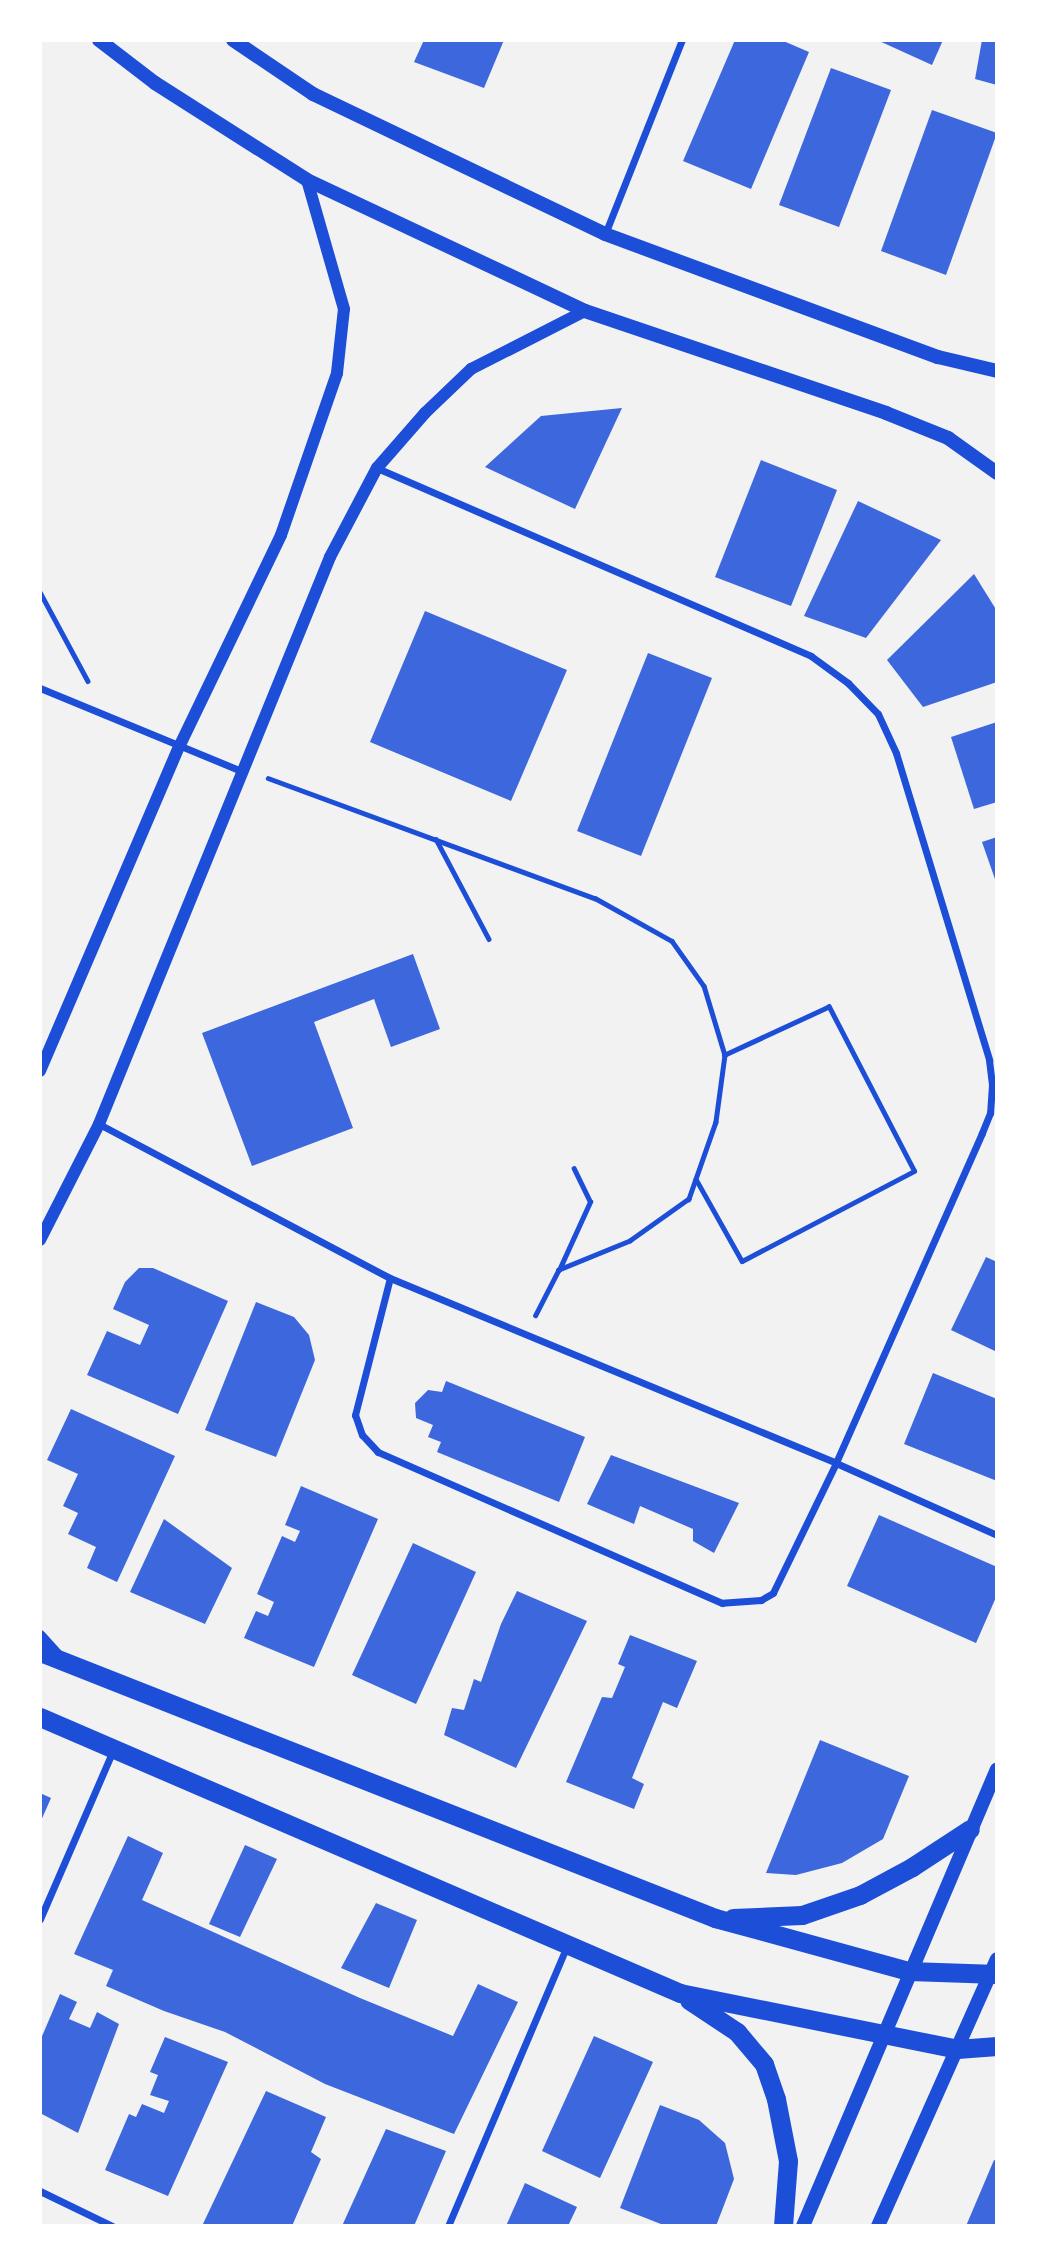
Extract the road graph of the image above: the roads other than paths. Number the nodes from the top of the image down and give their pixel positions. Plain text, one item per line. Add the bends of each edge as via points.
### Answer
1 (99, 40) edge
2 (233, 40) edge
3 (682, 40) edge
4 (307, 180) junction
5 (605, 234) junction
6 (585, 310) junction
7 (997, 371) edge
8 (377, 468) junction
9 (997, 473) edge
10 (40, 688) edge
11 (180, 745) junction
12 (241, 771) junction
13 (40, 1071) edge
14 (99, 1124) junction
15 (40, 1241) edge
16 (390, 1278) junction
17 (836, 1463) junction
18 (997, 1535) edge
19 (40, 1636) edge
20 (40, 1653) edge
21 (66, 1664) junction
22 (40, 1717) edge
23 (114, 1749) junction
24 (997, 1769) edge
25 (970, 1829) junction
26 (715, 1918) junction
27 (40, 1919) edge
28 (568, 1944) junction
29 (995, 1969) edge
30 (909, 1971) junction
31 (680, 1993) junction
32 (884, 2036) junction
33 (997, 2046) edge
34 (957, 2049) junction
35 (40, 2191) edge
36 (112, 2226) edge
37 (448, 2226) edge
38 (783, 2226) edge
39 (803, 2226) edge
40 (878, 2226) edge

1 - 4 main road via 155,83
2 - 5 main road via 313,94
3 - 5 street
4 - 6 main road
4 - 11 street via 344,309 337,373 281,535
5 - 7 main road via 938,357
6 - 8 street via 471,369
6 - 9 main road via 948,438
8 - 12 street via 330,557
8 - 17 street via 811,656 848,683 878,714 896,753 989,1060 990,1113
10 - 11 street
11 - 12 street
11 - 13 street
12 - 14 street
14 - 15 street
14 - 16 street
16 - 17 street
16 - 17 street via 355,1415 362,1435 378,1452 722,1604 761,1600 773,1593
17 - 18 street
19 - 21 street
20 - 21 highway
21 - 26 highway
22 - 23 highway
23 - 27 street
23 - 28 highway
24 - 25 main road
25 - 26 highway via 860,1895 802,1915
25 - 30 main road
26 - 30 highway
28 - 31 highway
28 - 37 street
29 - 30 highway
29 - 34 main road
30 - 32 main road
31 - 32 highway
31 - 38 highway via 737,2032 764,2064 788,2161
32 - 34 highway
32 - 39 main road
33 - 34 highway
34 - 40 main road
35 - 36 street

